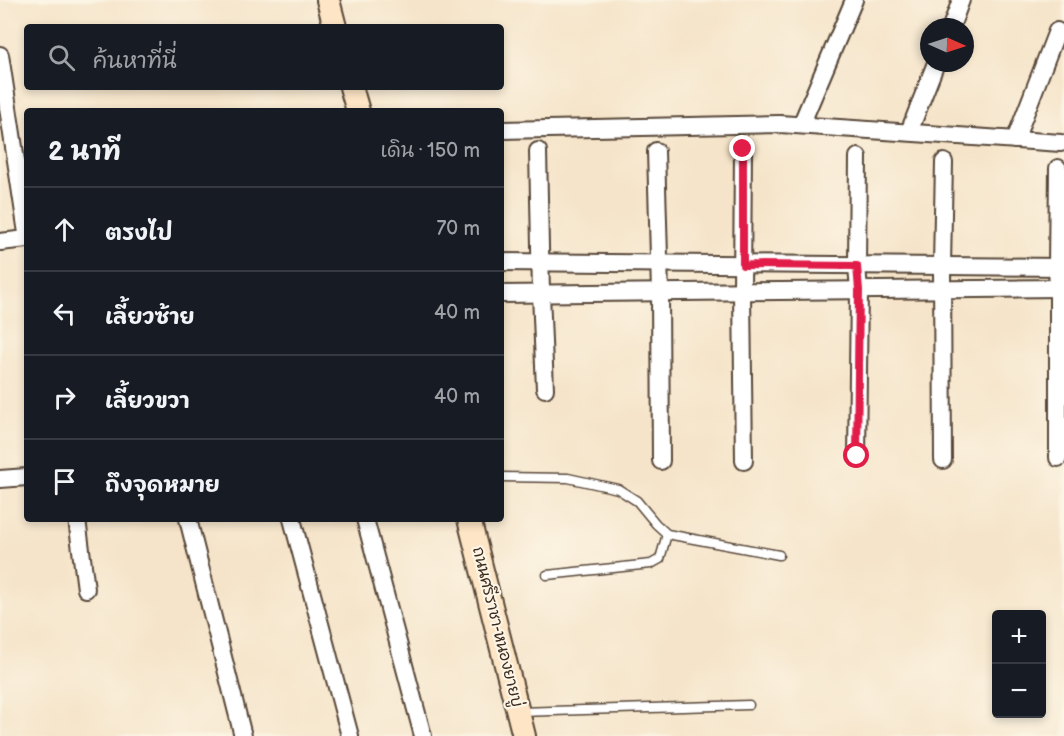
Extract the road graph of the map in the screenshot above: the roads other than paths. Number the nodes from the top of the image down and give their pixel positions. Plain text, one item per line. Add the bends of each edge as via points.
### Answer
1 (328, 0) edge
2 (854, 0) edge
3 (961, 0) edge
4 (954, 18) edge
5 (334, 24) edge
6 (1057, 31) dead end
7 (0, 55) edge
8 (932, 72) edge
9 (352, 90) edge
10 (357, 108) edge
11 (801, 125) junction
12 (504, 130) edge
13 (909, 132) junction
14 (1015, 140) junction
15 (1061, 143) dead end
16 (743, 149) dead end
17 (538, 151) dead end
18 (656, 151) dead end
19 (858, 157) dead end
20 (944, 162) dead end
21 (1058, 168) dead end
22 (24, 213) edge
23 (24, 238) edge
24 (0, 242) edge
25 (504, 262) edge
26 (541, 263) junction
27 (659, 264) junction
28 (743, 265) junction
29 (857, 266) junction
30 (942, 266) junction
31 (1060, 267) edge
32 (1061, 288) edge
33 (859, 290) junction
34 (943, 290) junction
35 (660, 292) junction
36 (742, 292) junction
37 (541, 293) junction
38 (504, 294) edge
39 (545, 389) dead end
40 (857, 456) dead end
41 (1058, 458) dead end
42 (943, 459) dead end
43 (661, 461) dead end
44 (744, 461) dead end
45 (24, 477) edge
46 (504, 477) edge
47 (0, 480) edge
48 (77, 522) edge
49 (189, 522) edge
50 (293, 522) edge
51 (365, 522) edge
52 (470, 522) edge
53 (667, 534) junction
54 (779, 555) dead end
55 (547, 575) dead end
56 (86, 590) dead end
57 (749, 705) dead end
58 (519, 712) junction
59 (243, 736) edge
60 (350, 736) edge
61 (423, 736) edge
62 (524, 736) edge

1 - 5 main road
2 - 11 street
3 - 4 street
6 - 14 street
7 - 22 street
8 - 13 street
9 - 10 main road
11 - 12 street
11 - 13 street
13 - 14 street
14 - 15 street
16 - 28 street
17 - 26 street
18 - 27 street
19 - 29 street
20 - 30 street
21 - 31 street
23 - 24 street
25 - 26 street
26 - 27 street
26 - 37 street
27 - 28 street
27 - 35 street
28 - 29 street
28 - 36 street
29 - 30 street
29 - 33 street
30 - 31 street
30 - 34 street
31 - 32 street
32 - 34 street
32 - 41 street
33 - 34 street
33 - 36 street
33 - 40 street
34 - 42 street
35 - 36 street
35 - 37 street
35 - 43 street
36 - 44 street
37 - 38 street
37 - 39 street
45 - 47 street
46 - 53 lane via 568,478 618,489 638,501
48 - 56 street
49 - 59 street
50 - 60 street
51 - 61 street
52 - 58 main road, ถนนศรีราชา-หนองยายบู่
53 - 54 lane
53 - 55 lane via 660,559 651,564
57 - 58 lane
58 - 62 main road, ถนนศรีราชา-หนองยายบู่

